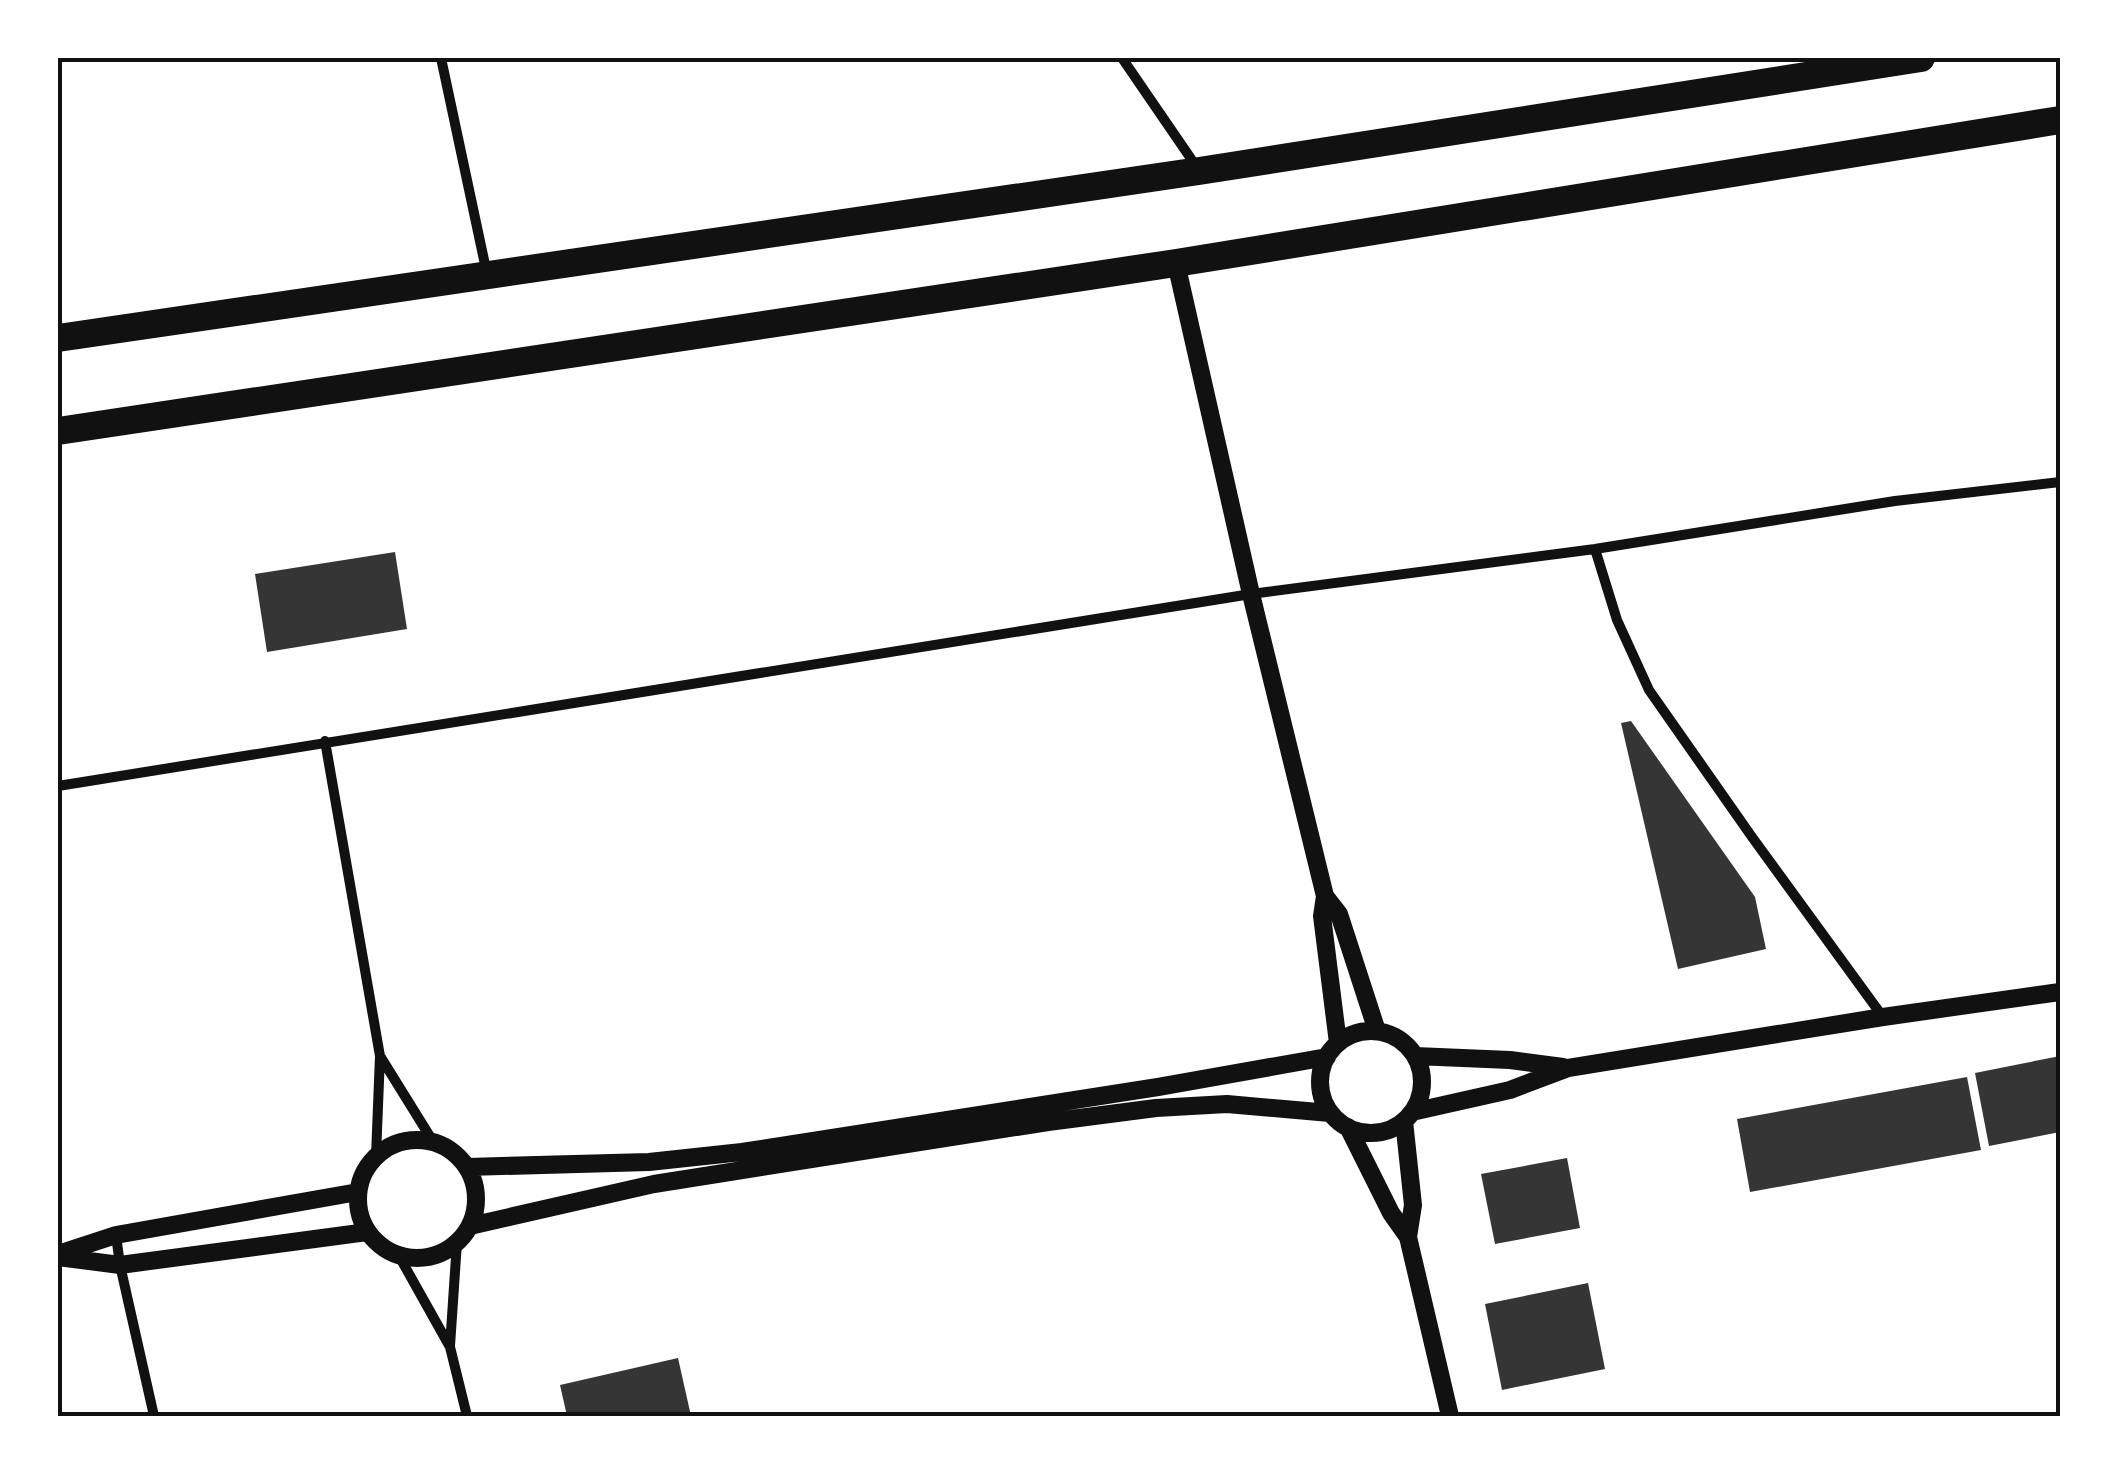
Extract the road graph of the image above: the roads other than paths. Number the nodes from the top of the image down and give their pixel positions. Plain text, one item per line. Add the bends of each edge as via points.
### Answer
1 (441, 58) edge
2 (1122, 58) edge
3 (1921, 58) edge
4 (2060, 120) edge
5 (1199, 171) junction
6 (1176, 262) junction
7 (487, 275) junction
8 (58, 338) edge
9 (58, 431) edge
10 (2060, 482) edge
11 (1595, 548) junction
12 (1252, 594) junction
13 (326, 742) junction
14 (58, 786) edge
15 (1326, 896) junction
16 (2060, 992) edge
17 (1883, 1017) junction
18 (1377, 1032) junction
19 (1332, 1050) junction
20 (380, 1056) junction
21 (1415, 1056) junction
22 (1568, 1068) junction
23 (1330, 1113) junction
24 (1408, 1116) junction
25 (1348, 1127) junction
26 (434, 1143) junction
27 (376, 1156) junction
28 (466, 1167) junction
29 (358, 1192) junction
30 (470, 1226) junction
31 (367, 1232) junction
32 (116, 1235) junction
33 (1408, 1237) junction
34 (457, 1242) junction
35 (58, 1256) edge
36 (399, 1256) junction
37 (120, 1265) junction
38 (450, 1346) junction
39 (154, 1416) edge
40 (466, 1416) edge
41 (1450, 1416) edge

1 - 7 street
2 - 5 street
3 - 5 highway
4 - 6 highway
5 - 7 highway
6 - 9 highway
6 - 12 street
7 - 8 highway
10 - 11 street
11 - 12 street
11 - 17 street via 1617,620 1649,690
12 - 13 street
12 - 15 street
13 - 14 street
13 - 20 street
15 - 18 street
15 - 19 street
16 - 17 street
17 - 22 street
18 - 19 street via 1353,1034
18 - 21 street via 1398,1039
19 - 23 street via 1320,1079
19 - 28 street via 1158,1087 742,1152
20 - 26 street
20 - 27 street
21 - 22 street
21 - 24 street via 1422,1090
22 - 24 street
23 - 25 street
23 - 30 street via 1227,1104 1048,1122 654,1184
24 - 25 street via 1383,1132
24 - 33 street
25 - 33 street
26 - 27 street via 414,1140
26 - 28 street
27 - 29 street
28 - 30 street via 475,1186
29 - 31 street
29 - 32 street
30 - 34 street
31 - 36 street
31 - 37 street
32 - 35 street
32 - 37 street
33 - 41 street
34 - 36 street via 440,1254
34 - 38 street
35 - 37 street
36 - 38 street
37 - 39 street
38 - 40 street

